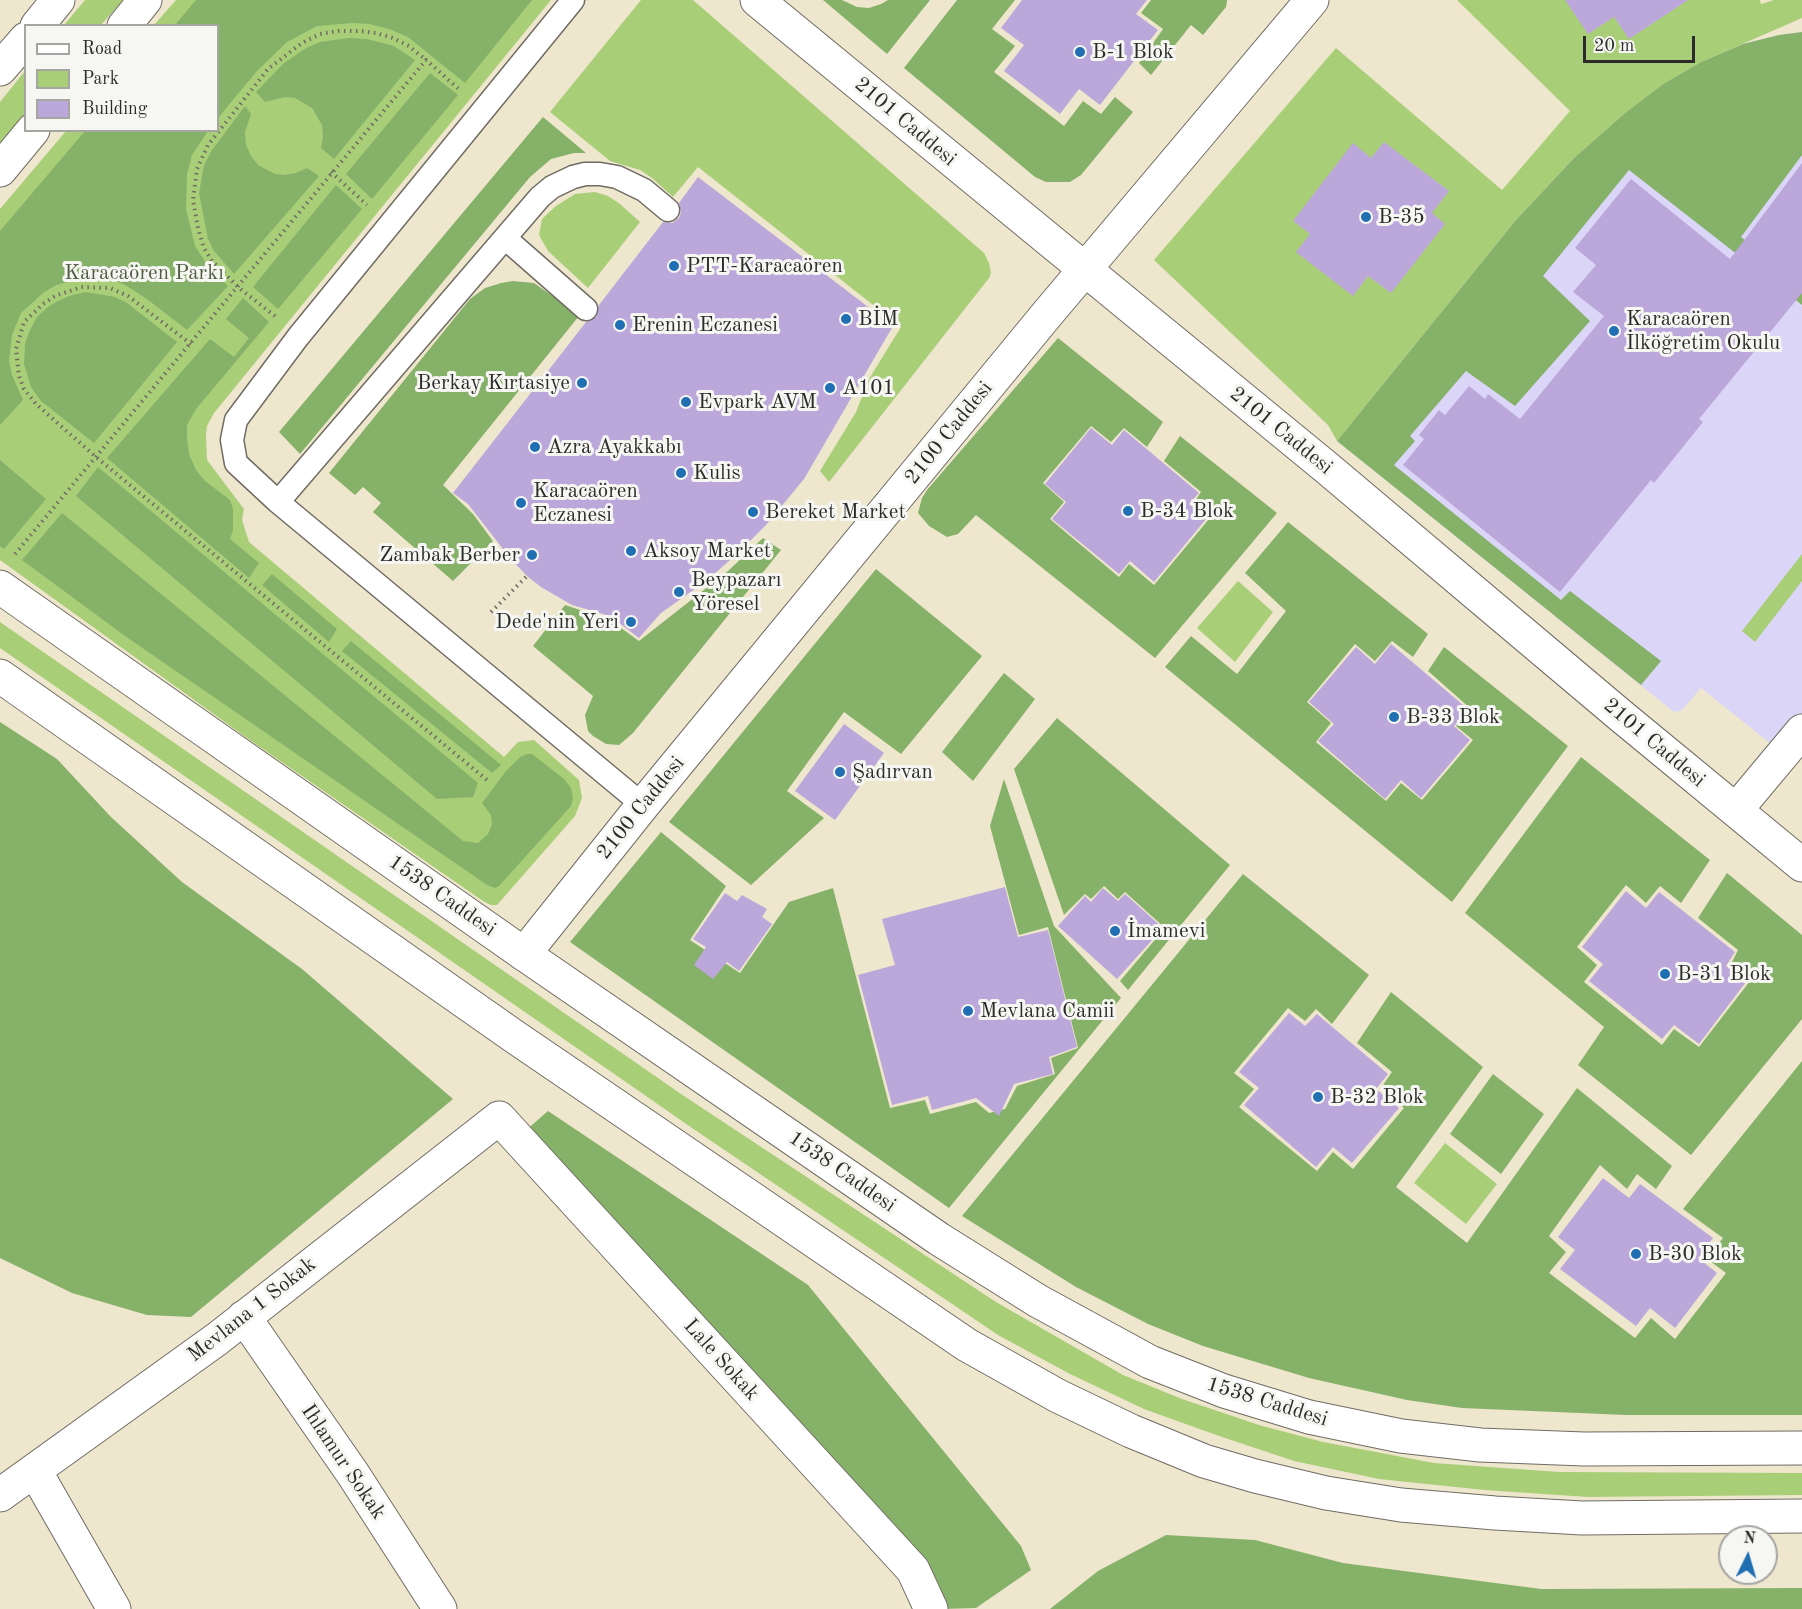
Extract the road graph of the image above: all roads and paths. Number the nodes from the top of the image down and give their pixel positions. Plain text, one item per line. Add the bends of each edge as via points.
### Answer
1 (58, 0) edge
2 (146, 0) edge
3 (573, 0) edge
4 (757, 0) edge
5 (1312, 0) edge
6 (39, 24) edge
7 (126, 24) edge
8 (24, 41) edge
9 (426, 60) junction
10 (0, 69) edge
11 (483, 110) junction
12 (219, 131) edge
13 (31, 132) edge
14 (218, 132) edge
15 (0, 170) edge
16 (331, 172) junction
17 (367, 206) dead end
18 (668, 210) dead end
19 (505, 238) junction
20 (1084, 270) junction
21 (239, 288) junction
22 (586, 309) dead end
23 (298, 337) junction
24 (190, 344) junction
25 (96, 457) junction
26 (278, 502) junction
27 (13, 556) dead end
28 (527, 576) dead end
29 (0, 587) edge
30 (491, 612) dead end
31 (0, 676) edge
32 (1802, 731) edge
33 (488, 780) dead end
34 (643, 805) junction
35 (1736, 810) junction
36 (1802, 865) edge
37 (524, 954) junction
38 (500, 1118) joint
39 (244, 1317) junction
40 (1802, 1449) edge
41 (35, 1471) junction
42 (0, 1495) edge
43 (1802, 1516) edge
44 (114, 1609) edge
45 (440, 1609) edge
46 (931, 1609) edge

1 - 6 street
2 - 7 street
3 - 11 lane
4 - 20 street, 2101 Caddesi
5 - 20 street, 2100 Caddesi
8 - 10 street
9 - 11 path
9 - 12 path via 393,38 359,31 320,34 268,69
9 - 16 path
11 - 23 lane
13 - 15 street
14 - 21 path via 197,169 192,200 204,248
16 - 17 path
16 - 21 path
18 - 19 lane via 644,190 617,177 573,177 540,197
19 - 22 lane
19 - 26 lane
20 - 34 street, 2100 Caddesi
20 - 35 street, 2101 Caddesi
21 - 23 path
21 - 24 path
23 - 26 lane via 236,420 232,440 236,463
24 - 25 path
24 - 25 path via 128,296 110,288 69,289 43,304 24,322 16,349 24,389
25 - 27 path
25 - 33 path
26 - 34 lane
28 - 30 path
29 - 37 street, 1538 Caddesi
31 - 43 street via 515,1037 967,1345 1131,1431 1204,1461 1255,1476 1326,1493 1401,1504 1582,1518
32 - 35 street
34 - 37 street, 2100 Caddesi
35 - 36 street, 2101 Caddesi
37 - 40 street, 1538 Caddesi via 939,1239 1028,1295 1150,1362 1224,1391 1309,1417 1390,1434 1480,1445
38 - 39 street, Mevlana 1 Sokak
38 - 46 street, Lale Sokak via 913,1569
39 - 41 street, Mevlana 1 Sokak
39 - 45 street, Ihlamur Sokak via 353,1474
41 - 42 street, Mevlana 1 Sokak
41 - 44 street

